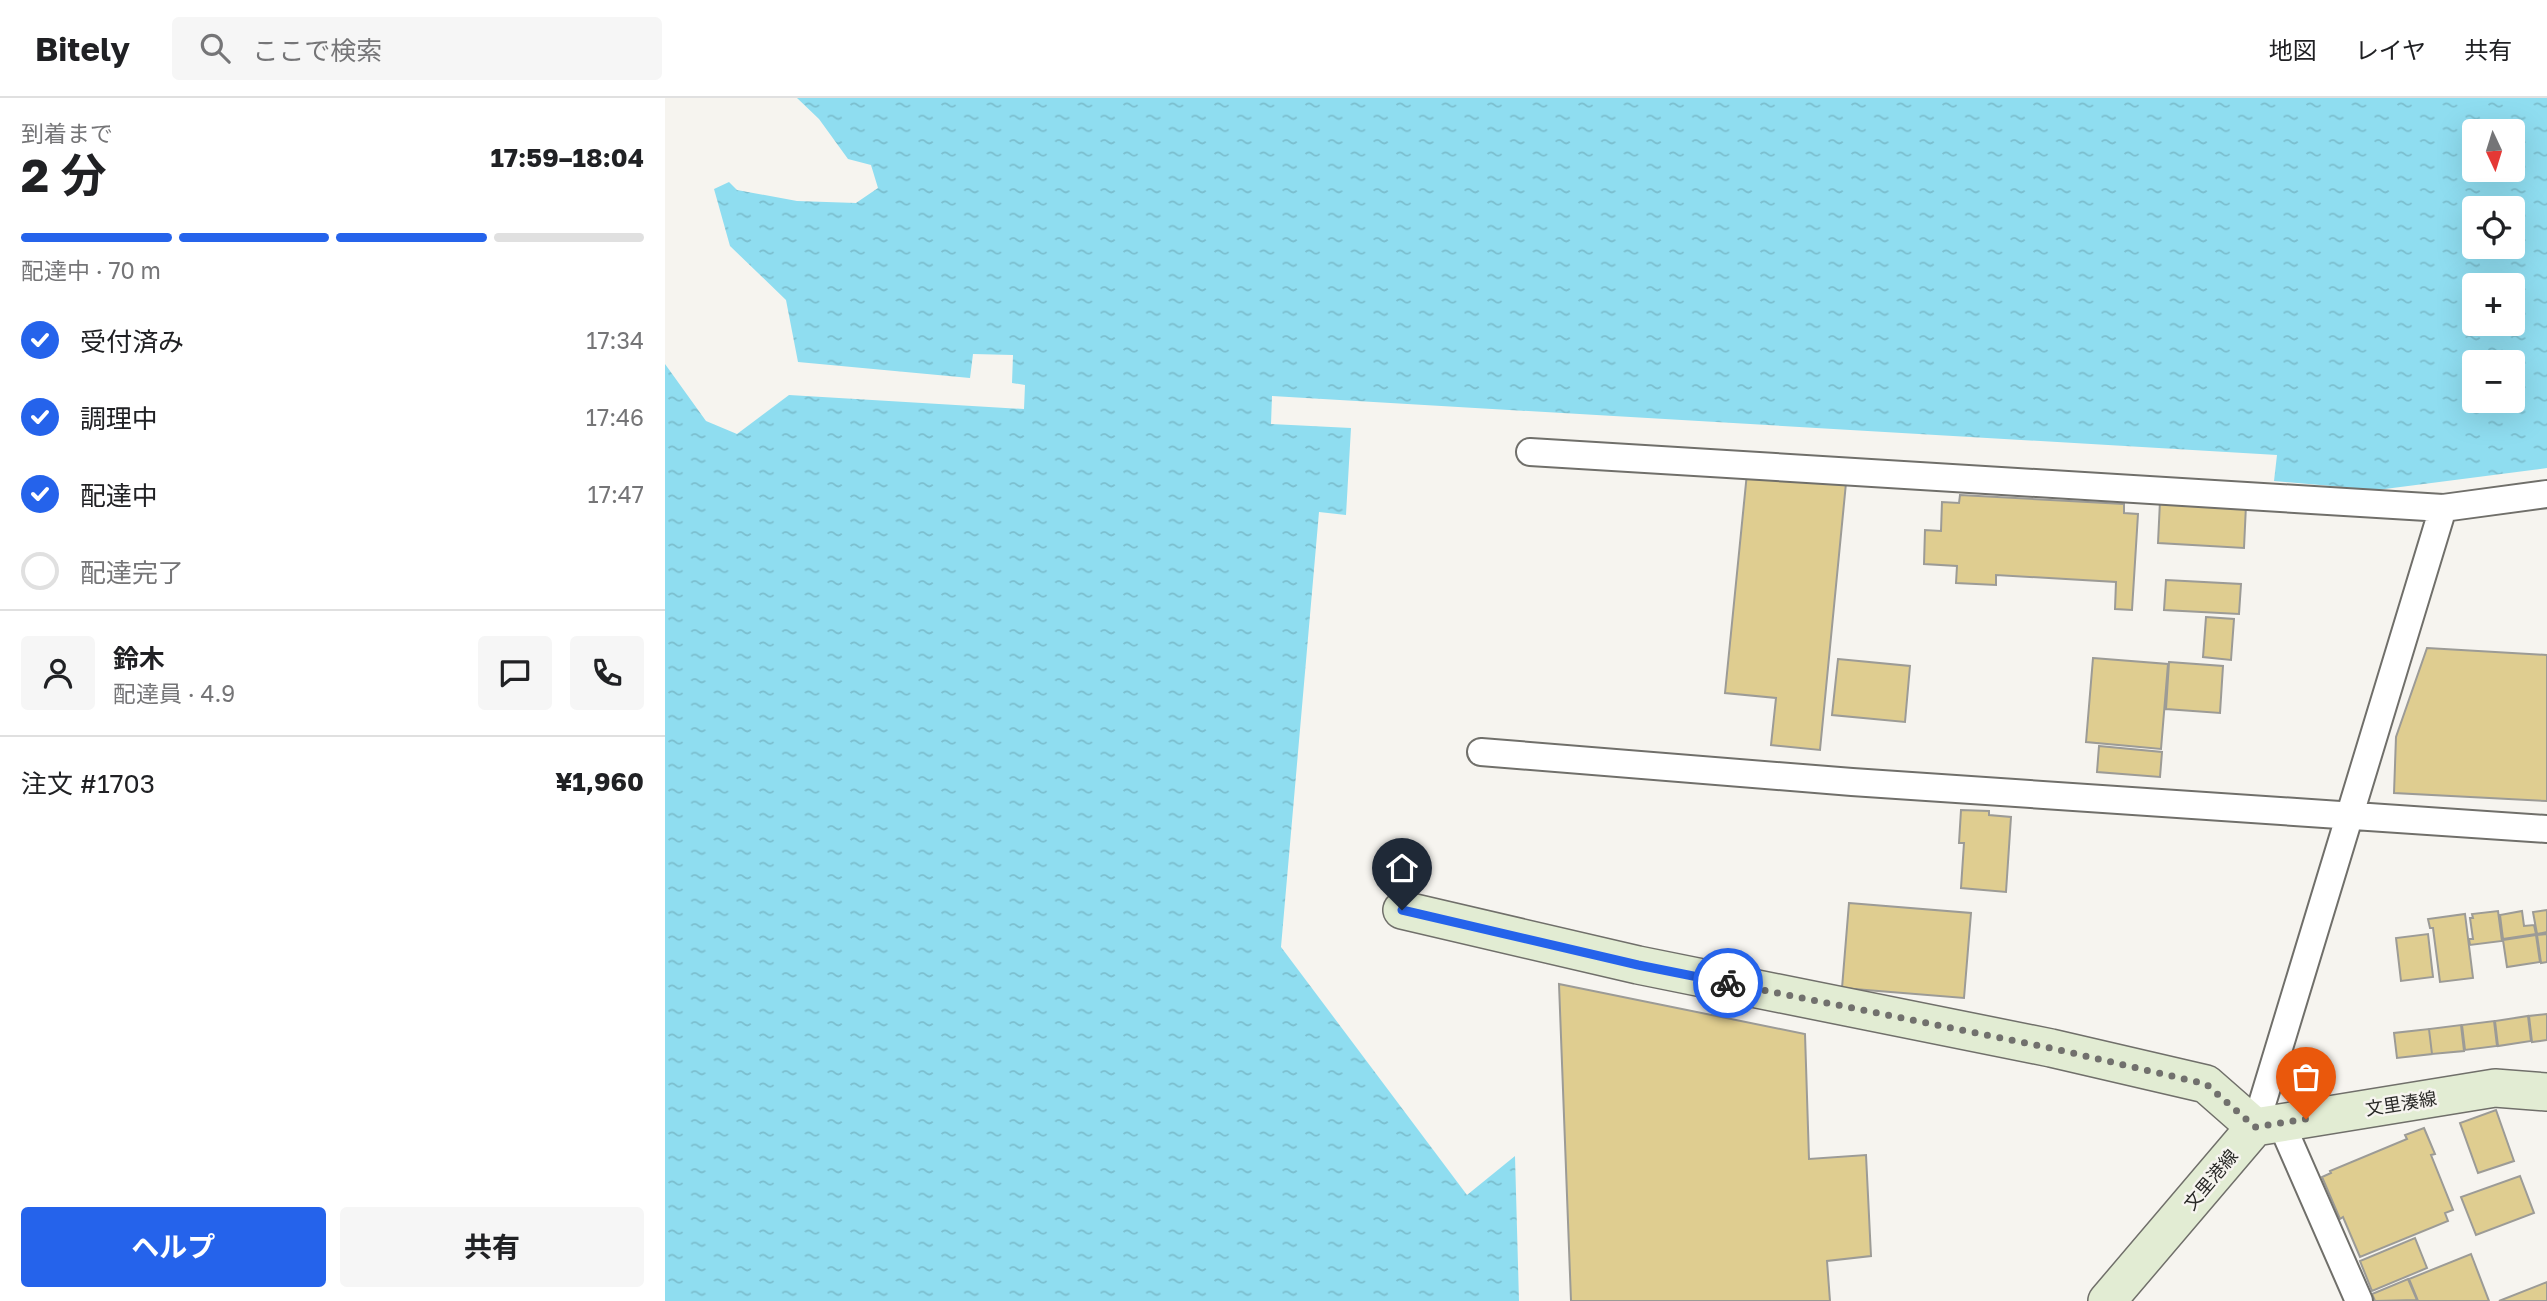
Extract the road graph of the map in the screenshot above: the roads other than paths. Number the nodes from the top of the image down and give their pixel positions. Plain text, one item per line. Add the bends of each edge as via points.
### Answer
1 (1530, 452) dead end
2 (2547, 494) edge
3 (2444, 508) junction
4 (1481, 752) dead end
5 (2349, 816) junction
6 (2547, 829) edge
7 (1402, 910) dead end
8 (2547, 1092) edge
9 (2268, 1125) junction
10 (2107, 1301) edge
11 (2358, 1301) edge

1 - 3 street
2 - 3 street
3 - 5 street
4 - 5 street
5 - 6 street
5 - 9 street
7 - 9 main road via 1638,965 2206,1084
8 - 9 main road, 文里湊線 via 2495,1088
9 - 10 main road, 文里港線
9 - 11 street

